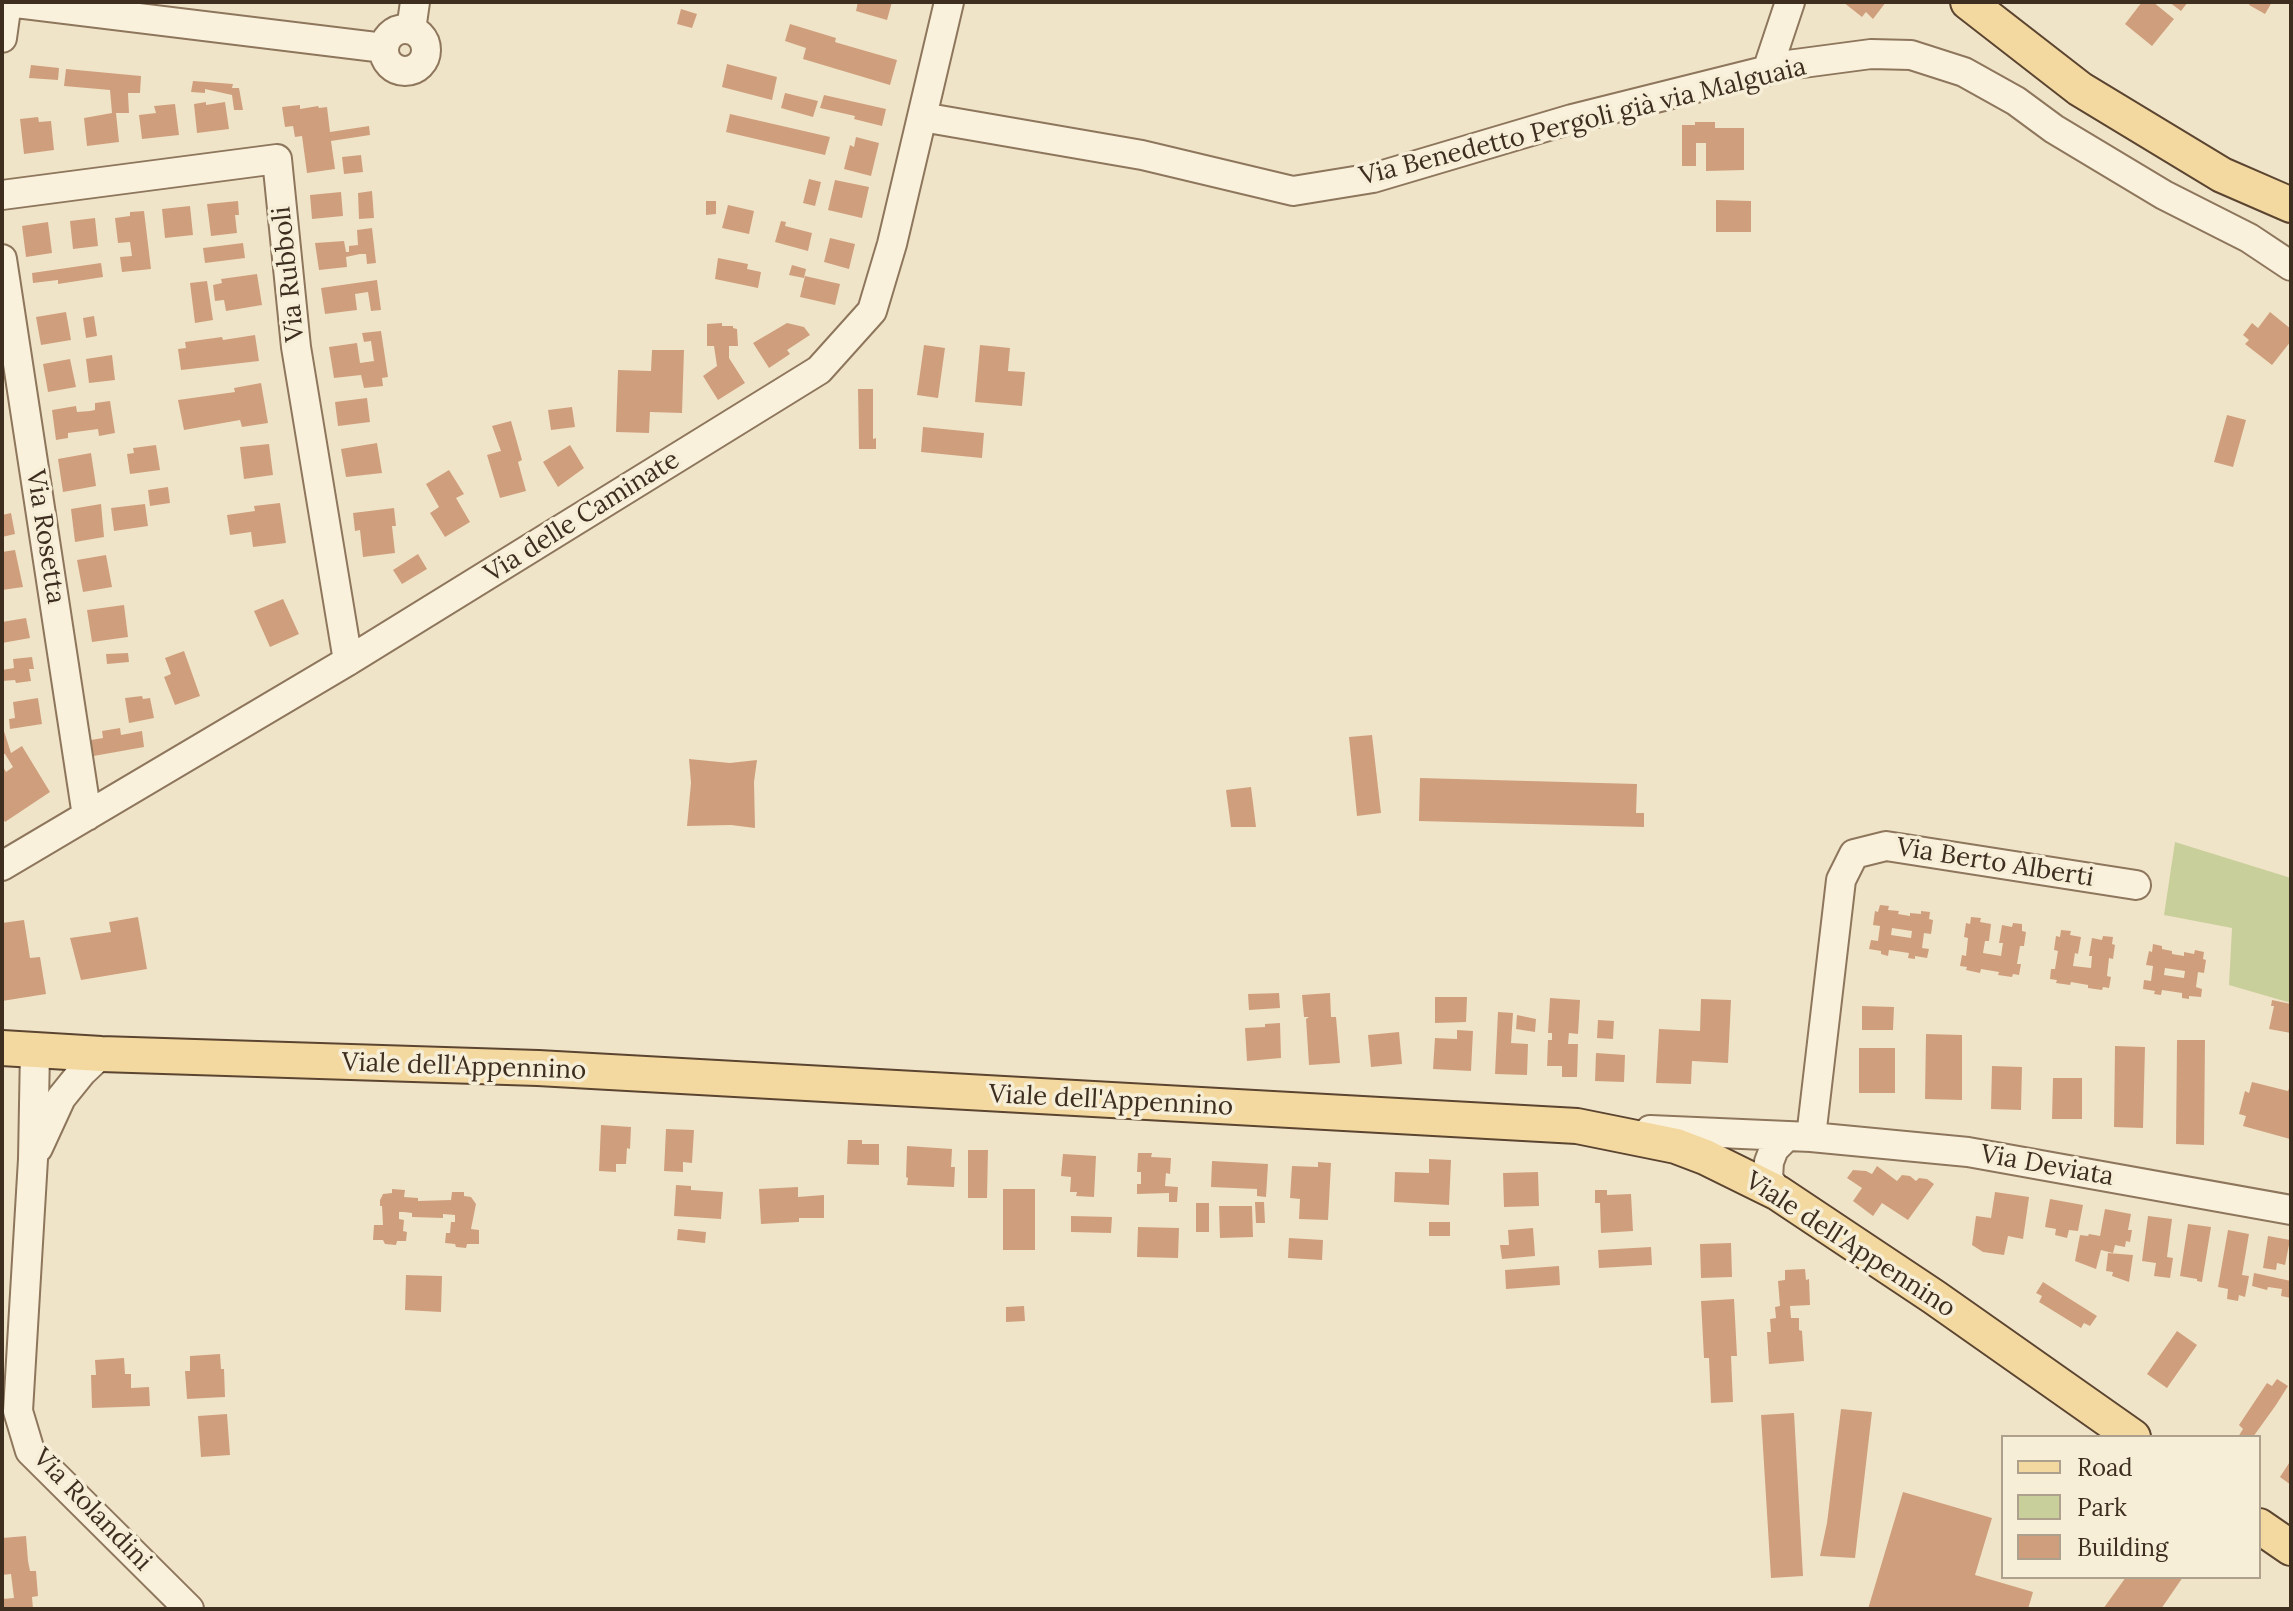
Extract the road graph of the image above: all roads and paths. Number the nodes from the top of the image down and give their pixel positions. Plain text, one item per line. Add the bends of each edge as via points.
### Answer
1 (7, 2) edge
2 (949, 2) edge
3 (1790, 2) edge
4 (1968, 2) edge
5 (413, 16) edge
6 (2, 38) edge
7 (1767, 71) junction
8 (922, 117) junction
9 (2, 195) edge
10 (2291, 205) edge
11 (2, 259) edge
12 (2291, 266) edge
13 (348, 661) junction
14 (87, 816) junction
15 (2, 866) edge
16 (2136, 885) dead end
17 (31, 1050) edge
18 (101, 1054) junction
19 (61, 1098) junction
20 (1798, 1138) junction
21 (1715, 1145) junction
22 (33, 1159) junction
23 (1778, 1193) junction
24 (2291, 1210) edge
25 (13, 1431) edge
26 (2130, 1435) edge
27 (2261, 1527) edge
28 (2291, 1548) edge
29 (189, 1609) edge

1 - 5 street via 384,48
1 - 6 street
2 - 8 street, Via delle Caminate
3 - 7 street
4 - 10 main road via 2080,89 2222,175
7 - 8 street, Via Benedetto Pergoli già via Malguaia via 1572,119 1373,178 1293,191 1142,155
7 - 12 street, Via Benedetto Pergoli già via Malguaia via 1871,54 1911,55 1964,72
8 - 13 street, Via delle Caminate via 872,311 819,370
9 - 13 street, Via Rubboli via 277,159 296,347
11 - 14 street, Via Rosetta
13 - 14 street, Via delle Caminate
14 - 15 street, Via delle Caminate
16 - 20 street, Via Berto Alberti via 1886,846 1854,854 1841,880
17 - 18 main road, Viale dell'Appennino
17 - 19 street, Via Rolandini
17 - 22 street, Via Rolandini
18 - 19 street, Via Rolandini
18 - 21 main road, Viale dell'Appennino via 538,1068 1577,1126 1676,1146
19 - 22 street, Via Rolandini
20 - 21 street, Via Deviata via 1758,1144 1728,1157
20 - 23 street via 1774,1149 1769,1162 1768,1178
20 - 24 street, Via Deviata via 1968,1152
21 - 23 main road, Viale dell'Appennino
22 - 25 street, Via Rolandini
23 - 26 main road, Viale dell'Appennino
25 - 29 street, Via Rolandini
27 - 28 main road

